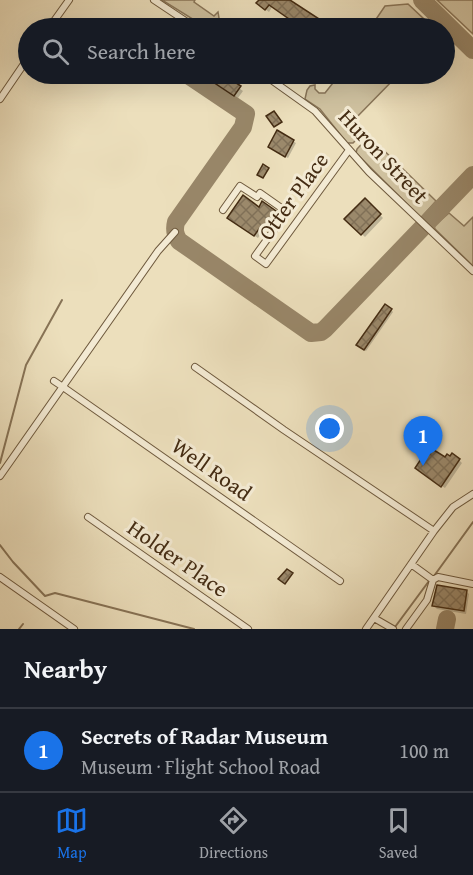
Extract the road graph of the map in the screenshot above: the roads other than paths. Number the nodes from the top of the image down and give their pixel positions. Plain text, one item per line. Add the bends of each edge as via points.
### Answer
1 (69, 0) edge
2 (154, 0) edge
3 (56, 18) edge
4 (181, 18) edge
5 (18, 73) edge
6 (277, 84) edge
7 (0, 99) edge
8 (349, 150) junction
9 (223, 210) dead end
10 (287, 212) junction
11 (299, 220) junction
12 (175, 232) dead end
13 (271, 233) junction
14 (283, 241) junction
15 (473, 271) edge
16 (195, 367) dead end
17 (54, 381) dead end
18 (63, 387) junction
19 (0, 476) edge
20 (473, 494) edge
21 (219, 496) dead end
22 (88, 517) dead end
23 (434, 531) junction
24 (411, 564) junction
25 (0, 577) edge
26 (434, 580) junction
27 (340, 581) dead end
28 (473, 584) edge
29 (374, 618) junction
30 (74, 629) edge
31 (248, 629) edge
32 (366, 629) edge
33 (393, 629) edge
34 (406, 629) edge

1 - 3 street
2 - 4 street
5 - 7 street
6 - 8 street, Huron Street via 315,111
8 - 11 street, Otter Place
8 - 15 street, Huron Street
9 - 10 street via 240,186 257,197 260,193
10 - 11 street
10 - 13 street
11 - 14 street, Otter Place
12 - 18 street
13 - 14 street
13 - 14 street, Otter Place via 255,256 266,264
16 - 23 street
17 - 18 street
18 - 19 street
18 - 21 street
18 - 27 street, Well Road
20 - 23 street via 453,507
22 - 31 street, Holder Place
23 - 24 street
24 - 26 street
24 - 29 street
25 - 30 street
26 - 28 street via 438,577
26 - 34 street via 427,600
29 - 32 street
29 - 33 street

